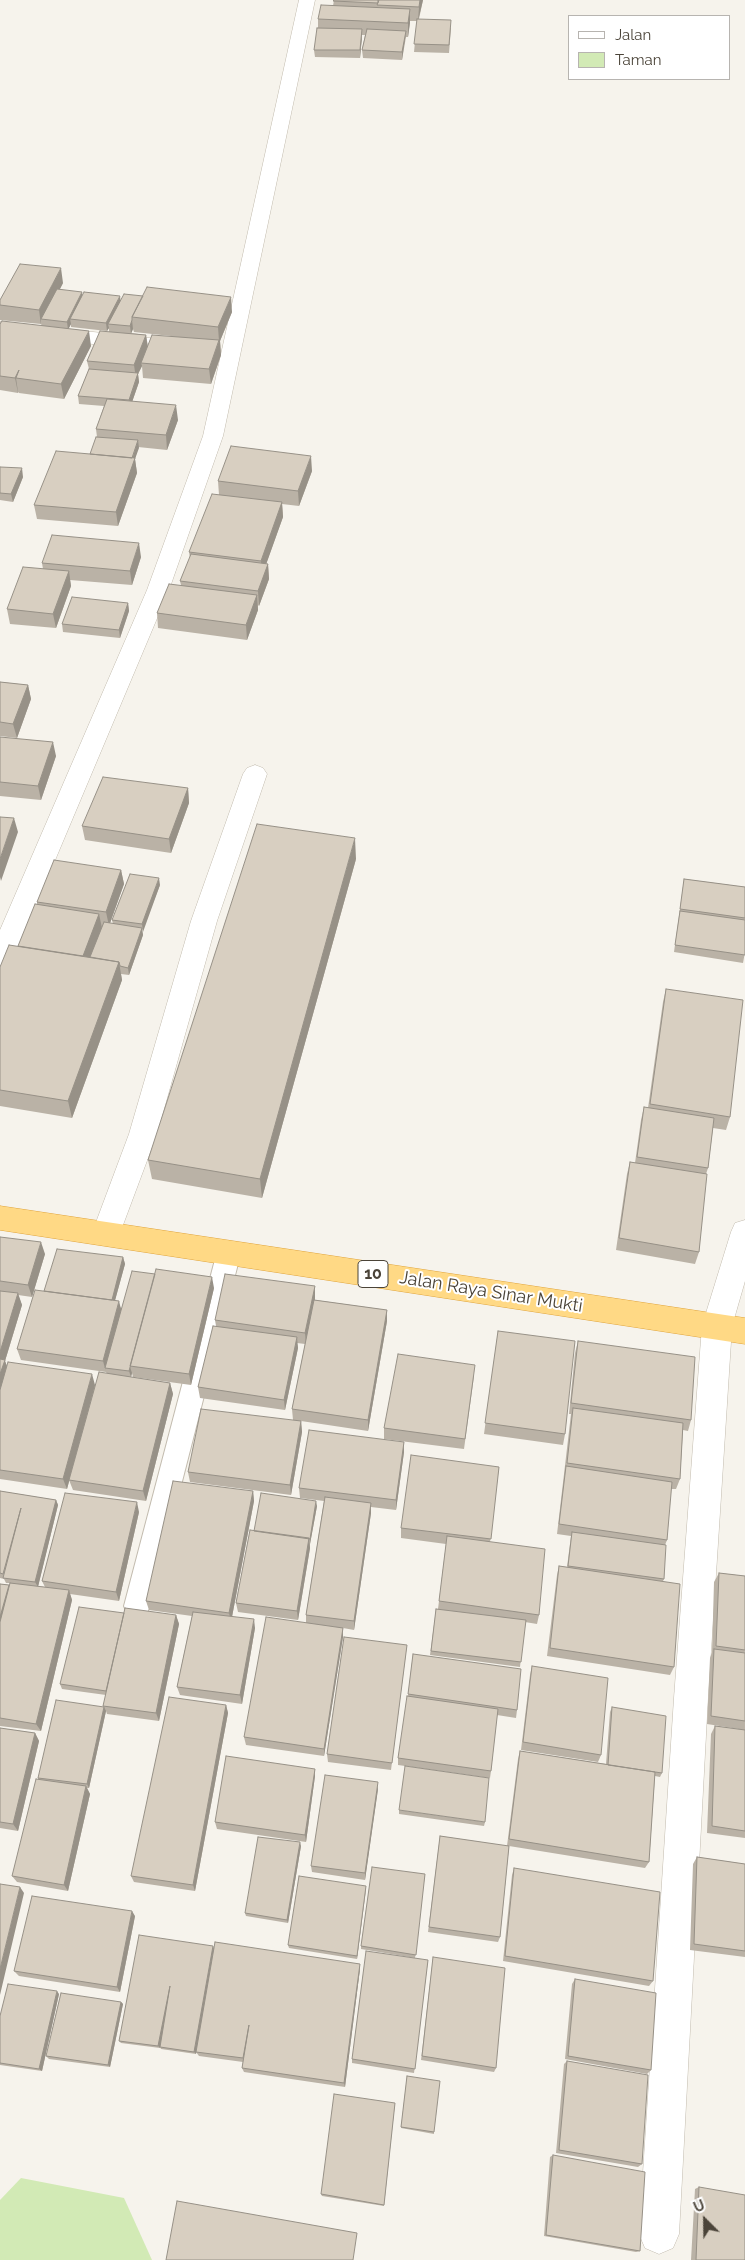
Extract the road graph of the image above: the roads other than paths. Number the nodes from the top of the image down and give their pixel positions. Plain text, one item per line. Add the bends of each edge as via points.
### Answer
1 (307, 0) edge
2 (0, 328) edge
3 (230, 353) junction
4 (255, 774) dead end
5 (0, 960) edge
6 (0, 1218) edge
7 (745, 1232) edge
8 (106, 1233) junction
9 (229, 1252) junction
10 (731, 1328) edge
11 (137, 1606) dead end
12 (659, 2234) dead end

1 - 3 street
2 - 3 street
3 - 5 street via 214,431 158,590
4 - 8 street via 204,921 142,1134
6 - 8 highway, Jalan Raya Sinar Mukti / 10
7 - 10 street
8 - 9 highway, Jalan Raya Sinar Mukti / 10
9 - 10 highway, Jalan Raya Sinar Mukti / 10
9 - 11 lane
10 - 12 street via 691,1698

